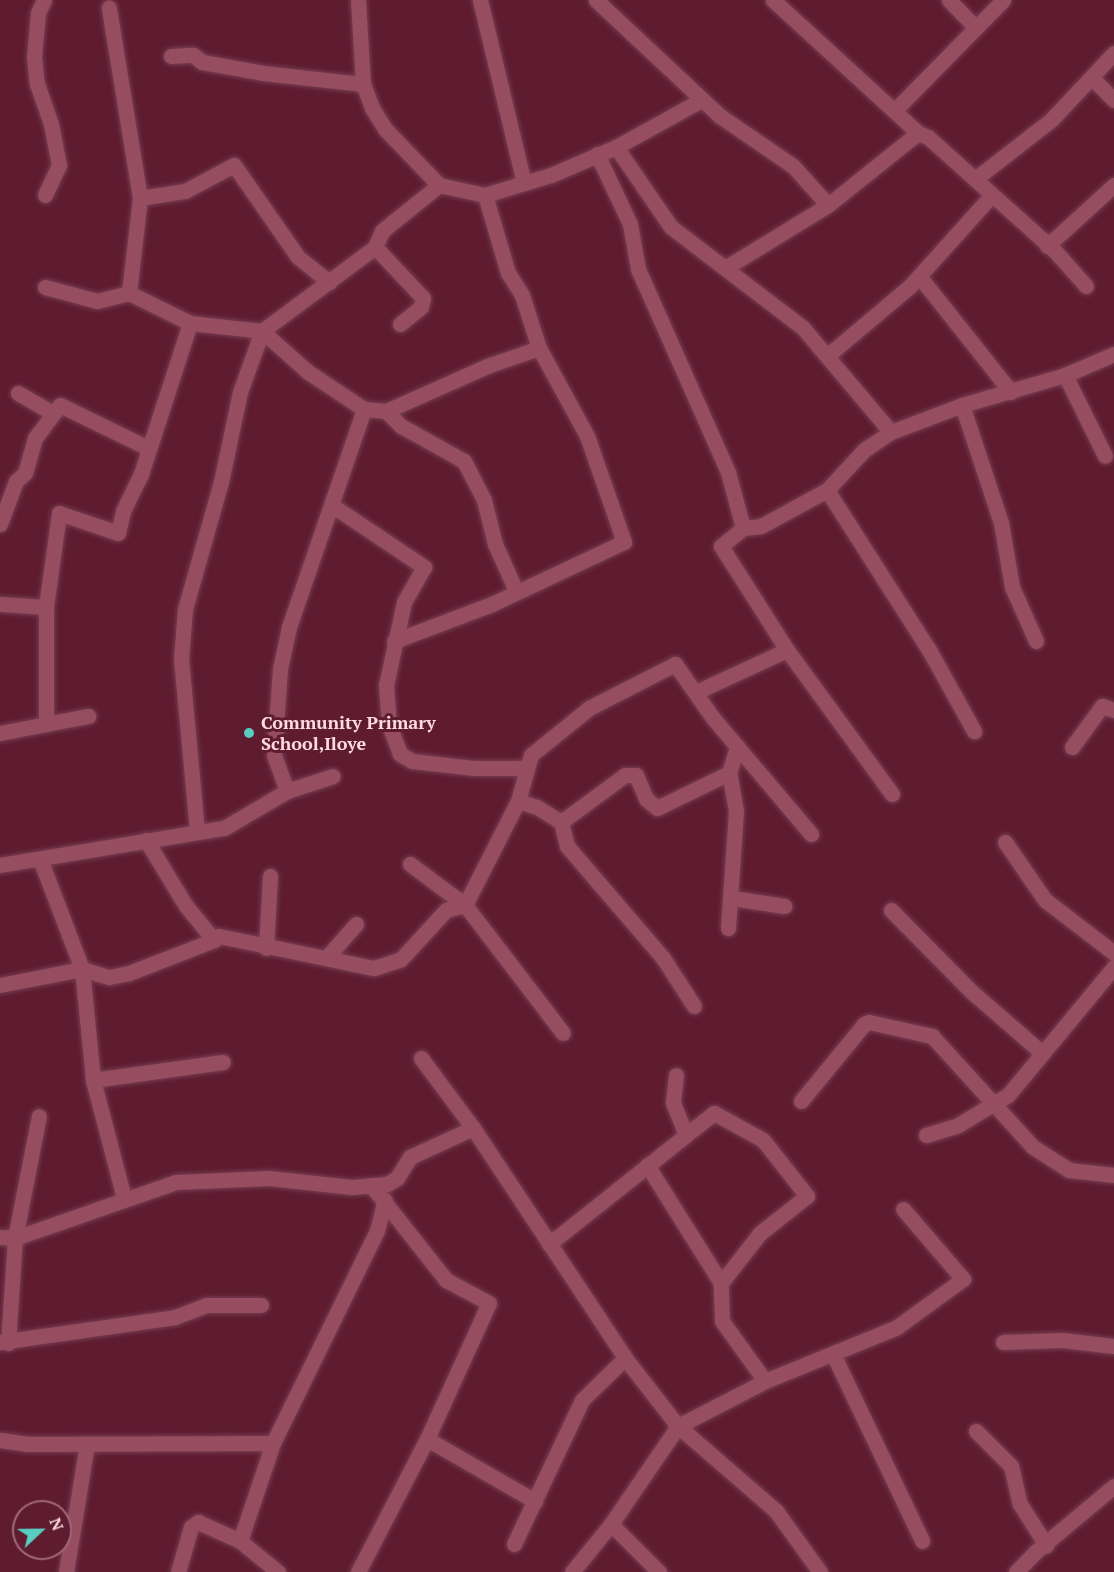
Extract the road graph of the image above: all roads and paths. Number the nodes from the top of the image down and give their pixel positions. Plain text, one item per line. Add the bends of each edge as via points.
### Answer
1 (44, 0) edge
2 (358, 0) edge
3 (480, 0) edge
4 (596, 0) edge
5 (773, 0) edge
6 (949, 0) edge
7 (1003, 0) edge
8 (109, 8) dead end
9 (975, 27) junction
10 (1114, 53) edge
11 (171, 56) dead end
12 (1092, 78) junction
13 (363, 84) junction
14 (701, 100) junction
15 (1114, 100) edge
16 (896, 110) junction
17 (918, 133) junction
18 (616, 147) junction
19 (597, 154) junction
20 (975, 179) junction
21 (524, 183) junction
22 (439, 185) junction
23 (1114, 185) edge
24 (45, 195) dead end
25 (485, 195) junction
26 (992, 195) junction
27 (140, 198) junction
28 (828, 205) junction
29 (375, 246) junction
30 (1047, 246) junction
31 (724, 268) junction
32 (919, 276) junction
33 (329, 282) junction
34 (1086, 286) dead end
35 (45, 287) dead end
36 (129, 293) junction
37 (190, 323) junction
38 (400, 324) dead end
39 (262, 331) junction
40 (539, 348) junction
41 (1114, 354) edge
42 (828, 356) junction
43 (1065, 375) junction
44 (1011, 392) junction
45 (18, 393) dead end
46 (962, 405) junction
47 (364, 409) junction
48 (386, 411) junction
49 (51, 412) junction
50 (891, 432) junction
51 (148, 448) junction
52 (1105, 456) dead end
53 (827, 490) junction
54 (333, 506) junction
55 (0, 524) edge
56 (743, 528) junction
57 (516, 591) junction
58 (0, 603) edge
59 (46, 607) junction
60 (394, 641) junction
61 (1036, 641) dead end
62 (787, 650) junction
63 (696, 692) junction
64 (1114, 710) edge
65 (88, 716) dead end
66 (46, 724) junction
67 (974, 731) dead end
68 (0, 733) edge
69 (736, 746) junction
70 (1072, 747) dead end
71 (525, 768) junction
72 (729, 773) junction
73 (333, 776) dead end
74 (287, 791) junction
75 (892, 794) dead end
76 (518, 801) junction
77 (561, 822) junction
78 (197, 831) junction
79 (811, 834) dead end
80 (146, 840) junction
81 (1005, 842) dead end
82 (40, 859) junction
83 (410, 864) dead end
84 (0, 865) edge
85 (270, 876) dead end
86 (732, 898) junction
87 (465, 905) junction
88 (784, 906) dead end
89 (891, 910) dead end
90 (356, 924) dead end
91 (728, 928) dead end
92 (214, 940) junction
93 (266, 948) junction
94 (1114, 953) edge
95 (327, 957) junction
96 (1114, 967) edge
97 (82, 969) junction
98 (0, 986) edge
99 (694, 1006) dead end
100 (563, 1033) dead end
101 (1041, 1052) junction
102 (421, 1058) dead end
103 (223, 1062) dead end
104 (676, 1075) dead end
105 (93, 1080) junction
106 (801, 1101) dead end
107 (996, 1105) junction
108 (39, 1116) dead end
109 (473, 1128) junction
110 (686, 1135) junction
111 (926, 1135) dead end
112 (647, 1165) junction
113 (1112, 1170) edge
114 (371, 1185) junction
115 (124, 1198) junction
116 (385, 1200) junction
117 (903, 1209) dead end
118 (7, 1238) edge
119 (549, 1244) junction
120 (721, 1283) junction
121 (261, 1305) dead end
122 (4, 1342) edge
123 (1004, 1342) dead end
124 (1114, 1346) edge
125 (833, 1354) junction
126 (625, 1358) junction
127 (765, 1381) junction
128 (678, 1426) junction
129 (976, 1431) dead end
130 (427, 1439) junction
131 (0, 1440) edge
132 (87, 1443) junction
133 (273, 1443) junction
134 (1114, 1486) edge
135 (535, 1501) junction
136 (611, 1524) junction
137 (1047, 1537) junction
138 (240, 1541) junction
139 (922, 1541) dead end
140 (514, 1544) dead end
141 (66, 1572) edge
142 (178, 1572) edge
143 (278, 1572) edge
144 (358, 1572) edge
145 (572, 1572) edge
146 (659, 1572) edge
147 (820, 1572) edge
148 (1016, 1572) edge

1 - 24 street via 38,13 34,57 37,84 51,124 59,165
2 - 13 street
3 - 21 street
4 - 14 street
5 - 16 street
6 - 9 street
7 - 9 street
8 - 27 street
9 - 16 street
10 - 12 street
11 - 13 street via 193,55 202,62 263,73
12 - 15 street
12 - 20 street via 1051,120
13 - 22 street via 386,130
14 - 18 street
14 - 28 street via 793,166
16 - 17 street
17 - 20 street
17 - 28 street
18 - 19 street
18 - 31 street via 670,227
19 - 21 street
19 - 56 street via 630,224 638,269 724,462
20 - 26 street
21 - 25 street
22 - 25 street
22 - 29 street via 382,231
23 - 30 street
25 - 40 street via 503,262 522,295
26 - 30 street
26 - 32 street
27 - 33 street via 185,191 234,165 298,257
27 - 36 street
28 - 31 street
29 - 33 street
29 - 38 street via 423,298 421,307
30 - 34 street
31 - 42 street via 795,321
32 - 42 street
32 - 44 street
33 - 39 street
35 - 36 street via 98,301
36 - 37 street
37 - 39 street
37 - 51 street
39 - 47 street via 308,372
39 - 78 street via 240,392 221,482 185,609 181,659
40 - 48 street via 487,366
40 - 57 street via 587,436 624,542 562,574
41 - 43 street
42 - 50 street
43 - 44 street
43 - 52 street
44 - 46 street
45 - 49 street
46 - 50 street
46 - 61 street via 1001,523 1012,587
47 - 48 street
47 - 54 street
48 - 57 street via 401,426 464,461 484,500 495,544
49 - 51 street via 60,405
49 - 55 street via 34,438 24,473 16,481
50 - 53 street via 864,450
51 - 59 street via 118,532 59,513
53 - 56 street via 761,526
53 - 67 street via 929,650
54 - 60 street via 424,567 404,602
54 - 74 street via 289,627 280,669 274,755
56 - 62 street via 725,539 722,546
57 - 60 street
58 - 59 street
59 - 66 street
60 - 71 street via 386,707 400,754 412,761 473,768
62 - 63 street
62 - 75 street
63 - 69 street
63 - 71 street via 675,664 662,668 589,708 531,754
64 - 70 street via 1102,706
65 - 66 street
66 - 68 street
69 - 72 street
69 - 79 street
71 - 76 street
72 - 77 street via 657,808 646,799 636,775 625,775
72 - 86 street via 736,811
73 - 74 street
74 - 78 street via 224,828
76 - 77 street
76 - 87 street
77 - 99 street via 567,846 663,958
78 - 80 street
80 - 82 street
80 - 92 street via 186,906
81 - 94 street via 1046,900
82 - 84 street
82 - 97 street
83 - 87 street
85 - 93 street
86 - 88 street
86 - 91 street
87 - 95 street via 446,910 400,959 374,968
87 - 100 street
89 - 101 street via 972,992
90 - 95 street
92 - 93 street via 219,936
92 - 97 street via 129,974 109,977
93 - 95 street
96 - 101 street
97 - 98 street
97 - 105 street
101 - 107 street
102 - 109 street
103 - 105 street
104 - 110 street via 673,1102
105 - 115 street
106 - 107 street via 869,1022 932,1036
107 - 111 street via 958,1125
107 - 113 street via 1033,1147 1062,1167
108 - 118 street
109 - 114 street via 410,1157 398,1178 387,1184
109 - 119 street
110 - 112 street
110 - 120 street via 714,1113 763,1140 807,1196 760,1233
112 - 119 street
112 - 120 street
114 - 115 street via 352,1187 269,1178 176,1182
114 - 116 street
115 - 118 street
116 - 130 street via 446,1280 489,1303
116 - 133 street via 377,1231
117 - 125 street via 963,1279 902,1324
118 - 122 street
119 - 126 street
120 - 127 street via 722,1321
121 - 122 street via 206,1305 175,1317
123 - 124 street via 1062,1340
125 - 127 street
125 - 139 street
126 - 128 street
126 - 135 street via 582,1400
127 - 128 street
128 - 136 street
128 - 147 street via 776,1510
129 - 137 street via 1006,1459 1020,1504
130 - 135 street
130 - 144 street
131 - 132 street
132 - 133 street
132 - 141 street
133 - 138 street
134 - 137 street
135 - 140 street
136 - 145 street
136 - 146 street
137 - 148 street
138 - 142 street via 198,1522 191,1527
138 - 143 street

